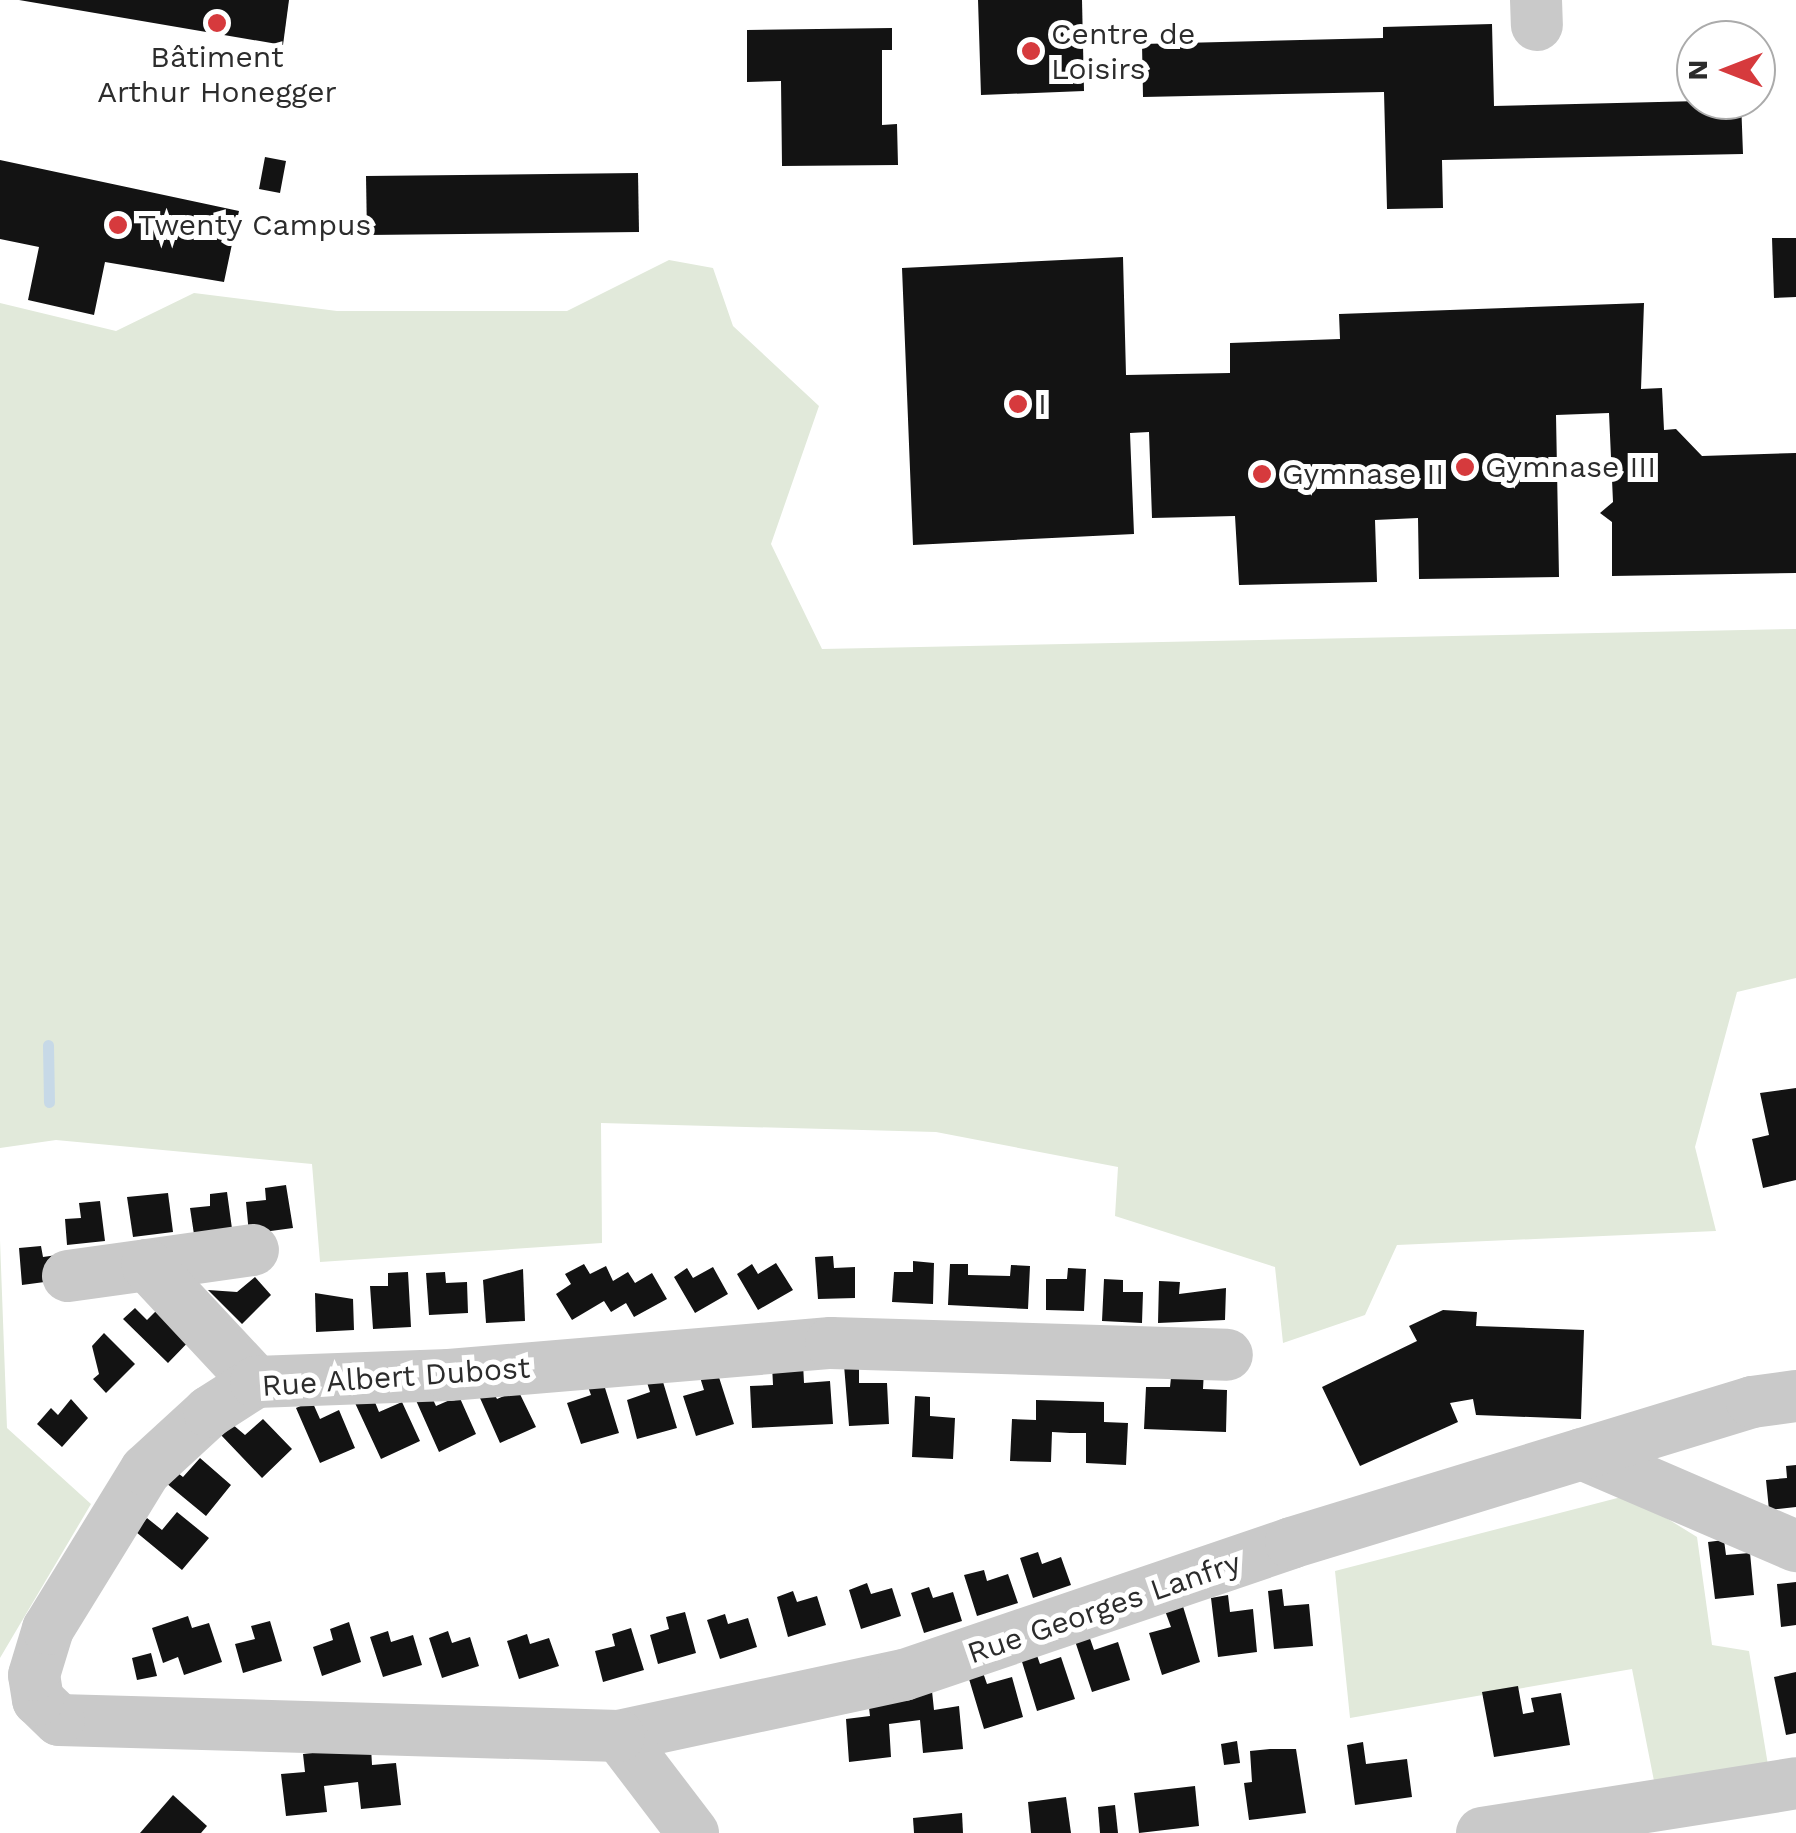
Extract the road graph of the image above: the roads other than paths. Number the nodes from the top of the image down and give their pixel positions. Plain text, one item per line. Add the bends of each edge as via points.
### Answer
1 (253, 1250) dead end
2 (147, 1264) junction
3 (68, 1276) dead end
4 (1227, 1355) dead end
5 (256, 1382) junction
6 (1796, 1396) edge
7 (1582, 1454) junction
8 (1796, 1546) edge
9 (19, 1703) edge
10 (620, 1736) junction
11 (1796, 1782) edge
12 (693, 1833) edge
13 (1482, 1833) edge

1 - 2 street
2 - 3 street
2 - 5 street
4 - 5 street, Rue Albert Dubost via 831,1342 449,1375
5 - 9 street, Rue Albert Dubost via 209,1412 146,1470 48,1629
6 - 7 street, Rue Georges Lanfry via 1752,1402
7 - 8 street
7 - 10 street, Rue Georges Lanfry via 904,1674
9 - 10 street, Rue Albert Dubost via 60,1720
10 - 12 street
11 - 13 street

